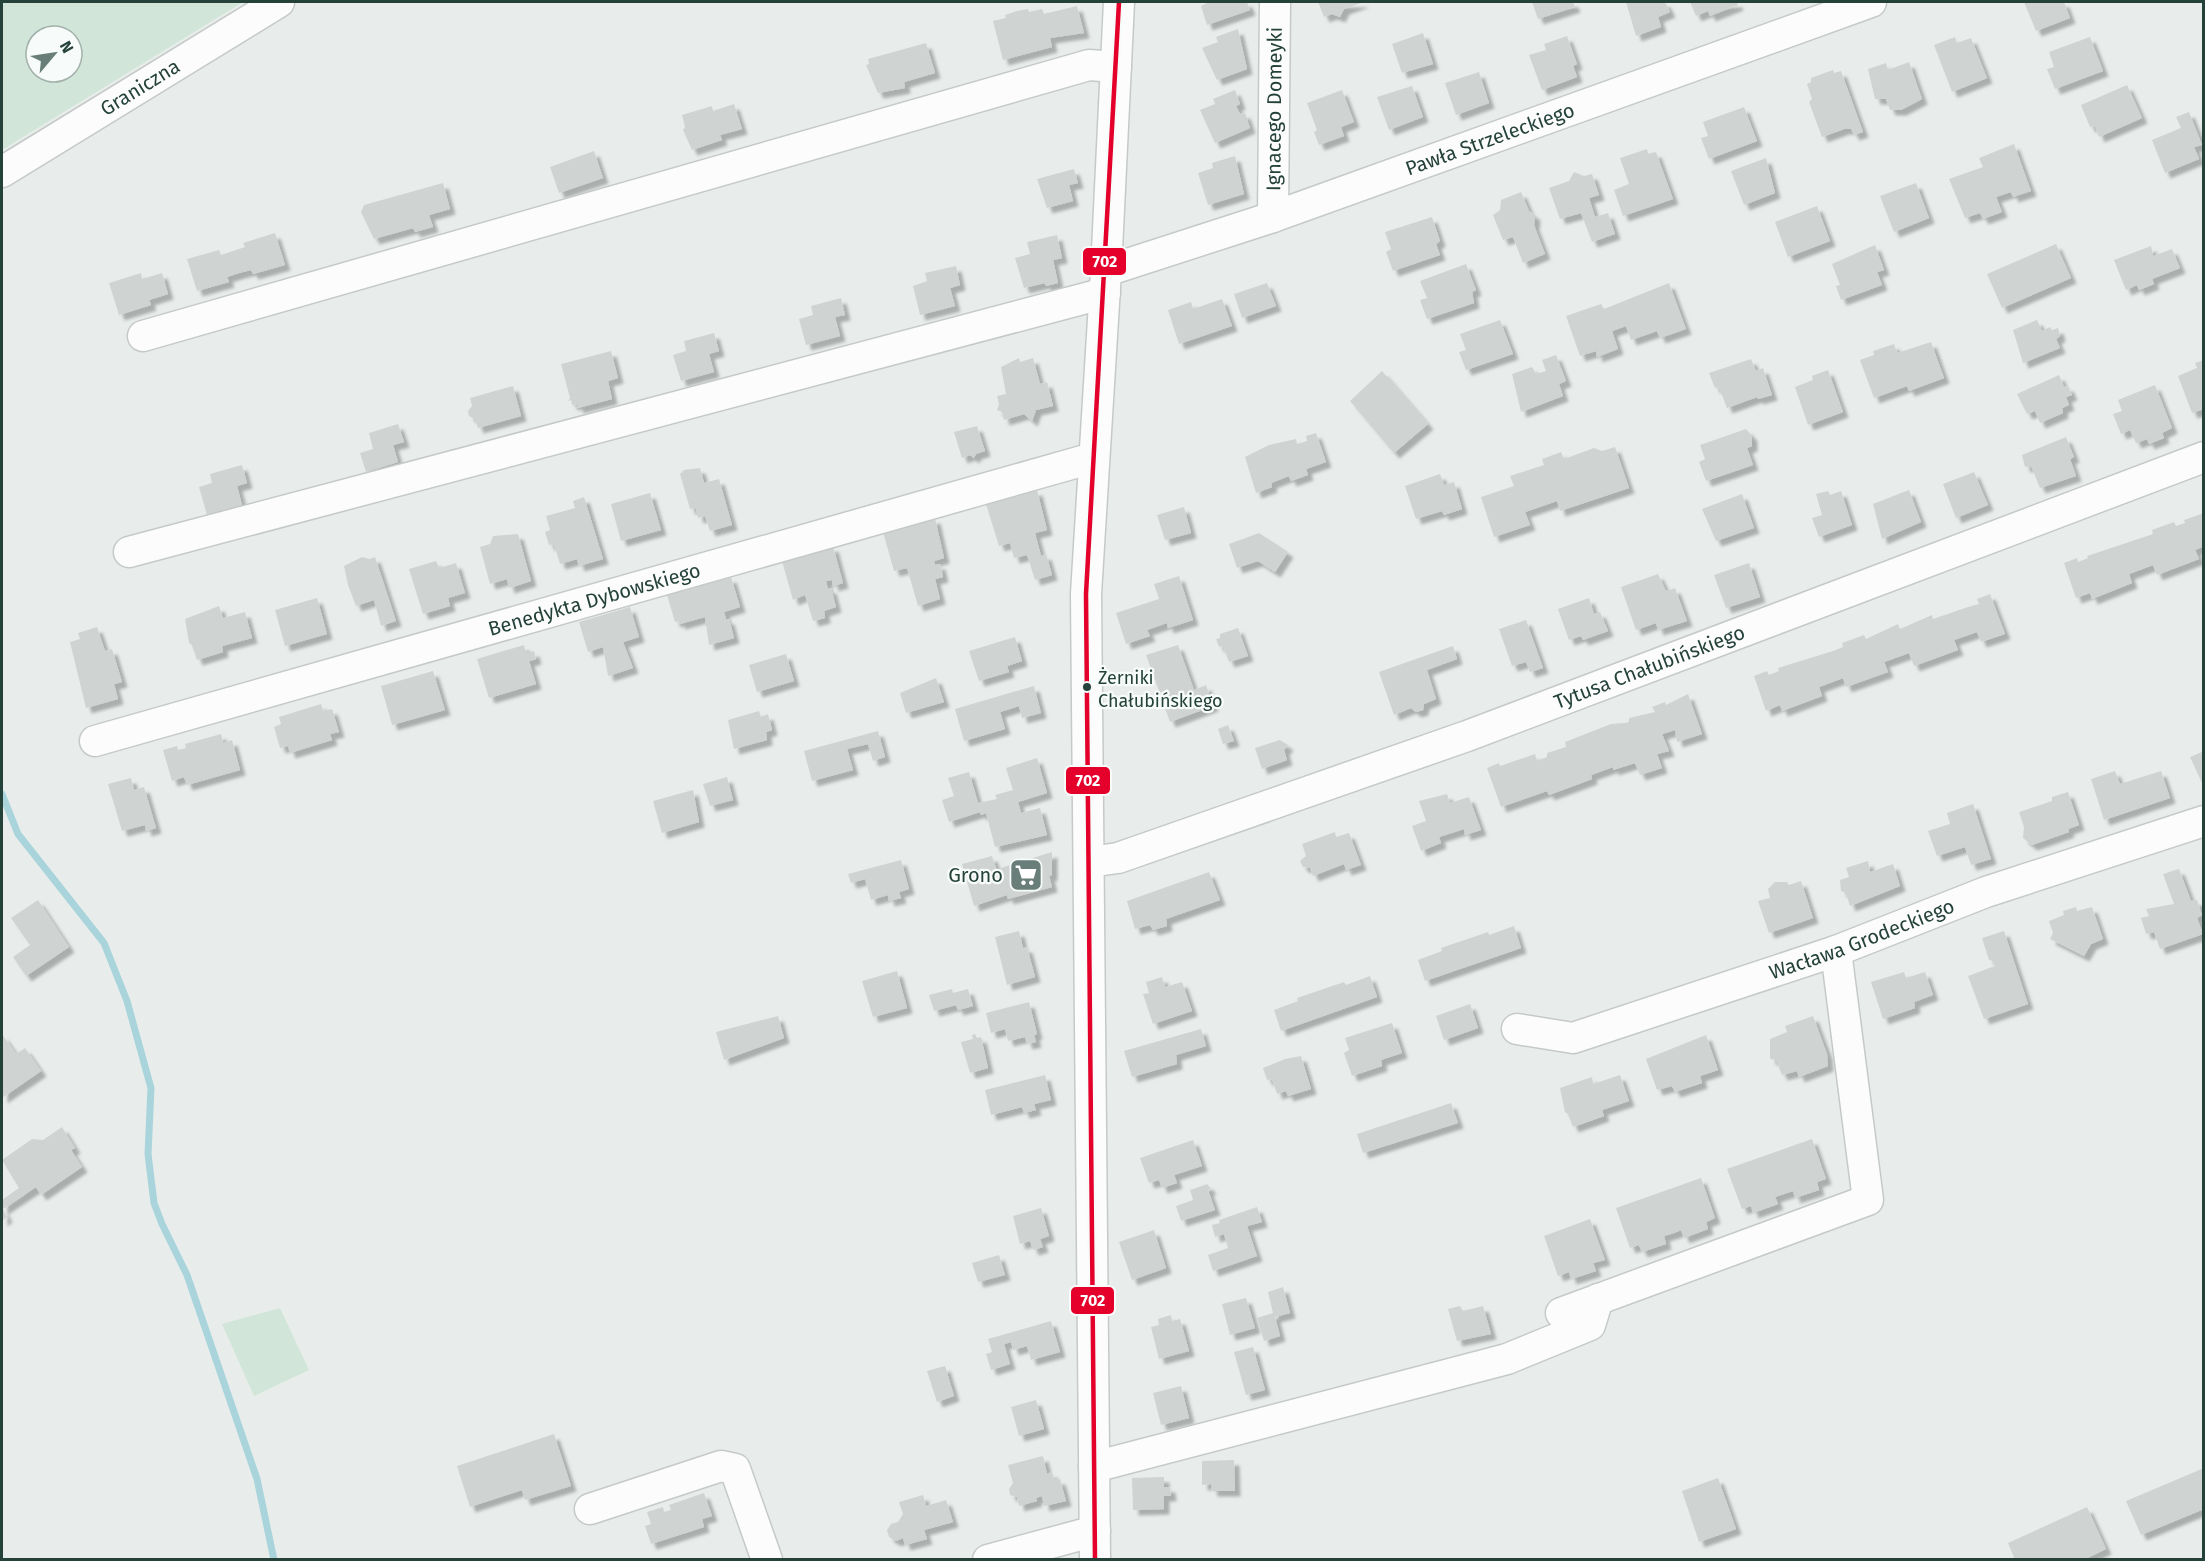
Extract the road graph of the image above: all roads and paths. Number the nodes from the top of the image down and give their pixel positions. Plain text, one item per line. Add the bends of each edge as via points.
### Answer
1 (279, 2) edge
2 (1119, 2) edge
3 (1275, 2) edge
4 (1871, 2) edge
5 (1116, 67) junction
6 (2, 172) edge
7 (1273, 217) junction
8 (1106, 282) junction
9 (143, 336) dead end
10 (2204, 457) edge
11 (1093, 460) junction
12 (129, 552) dead end
13 (95, 741) dead end
14 (2204, 821) edge
15 (1089, 862) junction
16 (1836, 951) junction
17 (1517, 1029) dead end
18 (1598, 1299) junction
19 (1561, 1313) dead end
20 (1094, 1467) junction
21 (590, 1509) dead end
22 (1095, 1545) edge
23 (766, 1560) edge
24 (988, 1560) edge

1 - 6 street, Graniczna
2 - 5 street
3 - 7 street, Ignacego Domeyki
4 - 7 street, Pawła Strzeleckiego
5 - 8 street
5 - 9 street via 1089,65
7 - 8 street, Pawła Strzeleckiego
8 - 11 street
8 - 12 street, Pawła Strzeleckiego
10 - 15 street, Tytusa Chałubińskiego via 1467,736 1118,858
11 - 13 street, Benedykta Dybowskiego
11 - 15 street via 1086,594
14 - 16 street, Wacława Grodeckiego via 1986,892
15 - 20 street
16 - 17 street, Wacława Grodeckiego via 1573,1038
16 - 18 street via 1868,1200
18 - 19 street
18 - 20 street via 1590,1325 1507,1359
20 - 22 street
21 - 23 street via 721,1467 735,1469
22 - 24 street

